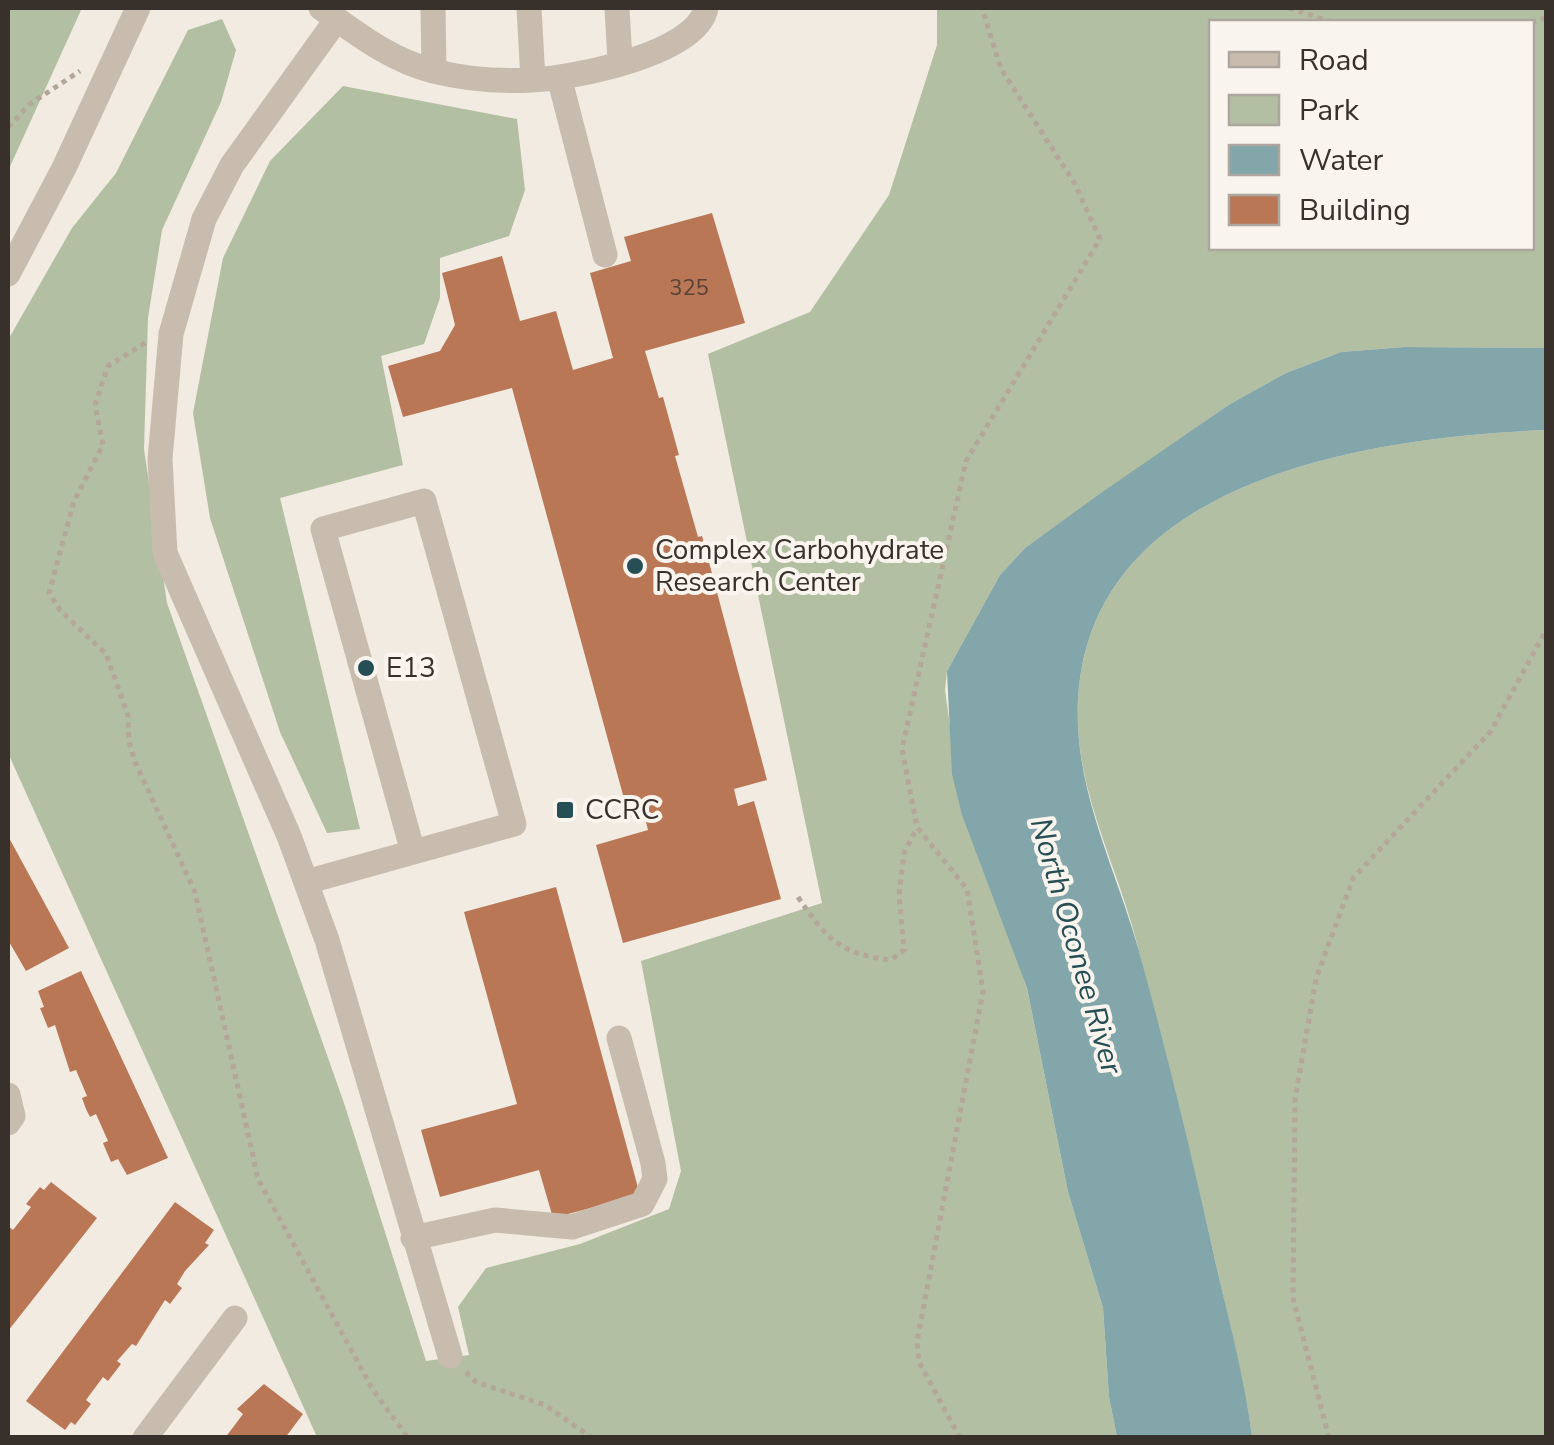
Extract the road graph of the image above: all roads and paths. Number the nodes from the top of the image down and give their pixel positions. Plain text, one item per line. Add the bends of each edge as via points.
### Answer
1 (138, 8) edge
2 (433, 8) edge
3 (529, 8) edge
4 (617, 8) edge
5 (706, 8) edge
6 (982, 8) edge
7 (1288, 8) edge
8 (329, 13) edge
9 (1326, 20) edge
10 (125, 40) junction
11 (620, 61) junction
12 (434, 71) junction
13 (559, 77) junction
14 (533, 80) junction
15 (8, 127) edge
16 (605, 255) dead end
17 (8, 274) edge
18 (171, 334) junction
19 (1546, 630) edge
20 (917, 827) junction
21 (413, 852) junction
22 (306, 882) junction
23 (798, 897) dead end
24 (619, 1038) dead end
25 (8, 1095) edge
26 (8, 1123) edge
27 (413, 1238) junction
28 (235, 1318) dead end
29 (450, 1356) joint
30 (145, 1438) edge
31 (408, 1438) edge
32 (592, 1438) edge
33 (960, 1438) edge
34 (1329, 1438) edge

1 - 10 street
2 - 12 street
3 - 14 street
4 - 11 street
5 - 11 street via 703,21 674,46
6 - 20 path via 1000,68 1075,184 1100,239 966,461 902,748
7 - 9 path
8 - 12 street via 389,54
8 - 18 street via 204,219
10 - 15 path via 30,104
10 - 17 street
11 - 13 street
12 - 14 street
13 - 14 street
13 - 16 street
18 - 22 street via 160,459 166,554
18 - 31 path via 132,348 108,366 95,405 104,445 74,500 50,593 106,654 128,714 136,764 195,892 258,1179 373,1390
19 - 34 path via 1491,730 1353,878 1316,979 1296,1099 1293,1298
20 - 23 path via 904,853 898,895 904,950 891,960 841,948
20 - 33 path via 966,889 983,991 917,1342 919,1362
21 - 21 street via 514,824 424,501 323,529
21 - 22 street
22 - 27 street
24 - 27 street via 653,1163 654,1179 642,1204 572,1227 495,1220
25 - 26 street
27 - 29 street
28 - 30 street
29 - 32 path via 476,1382 545,1405

